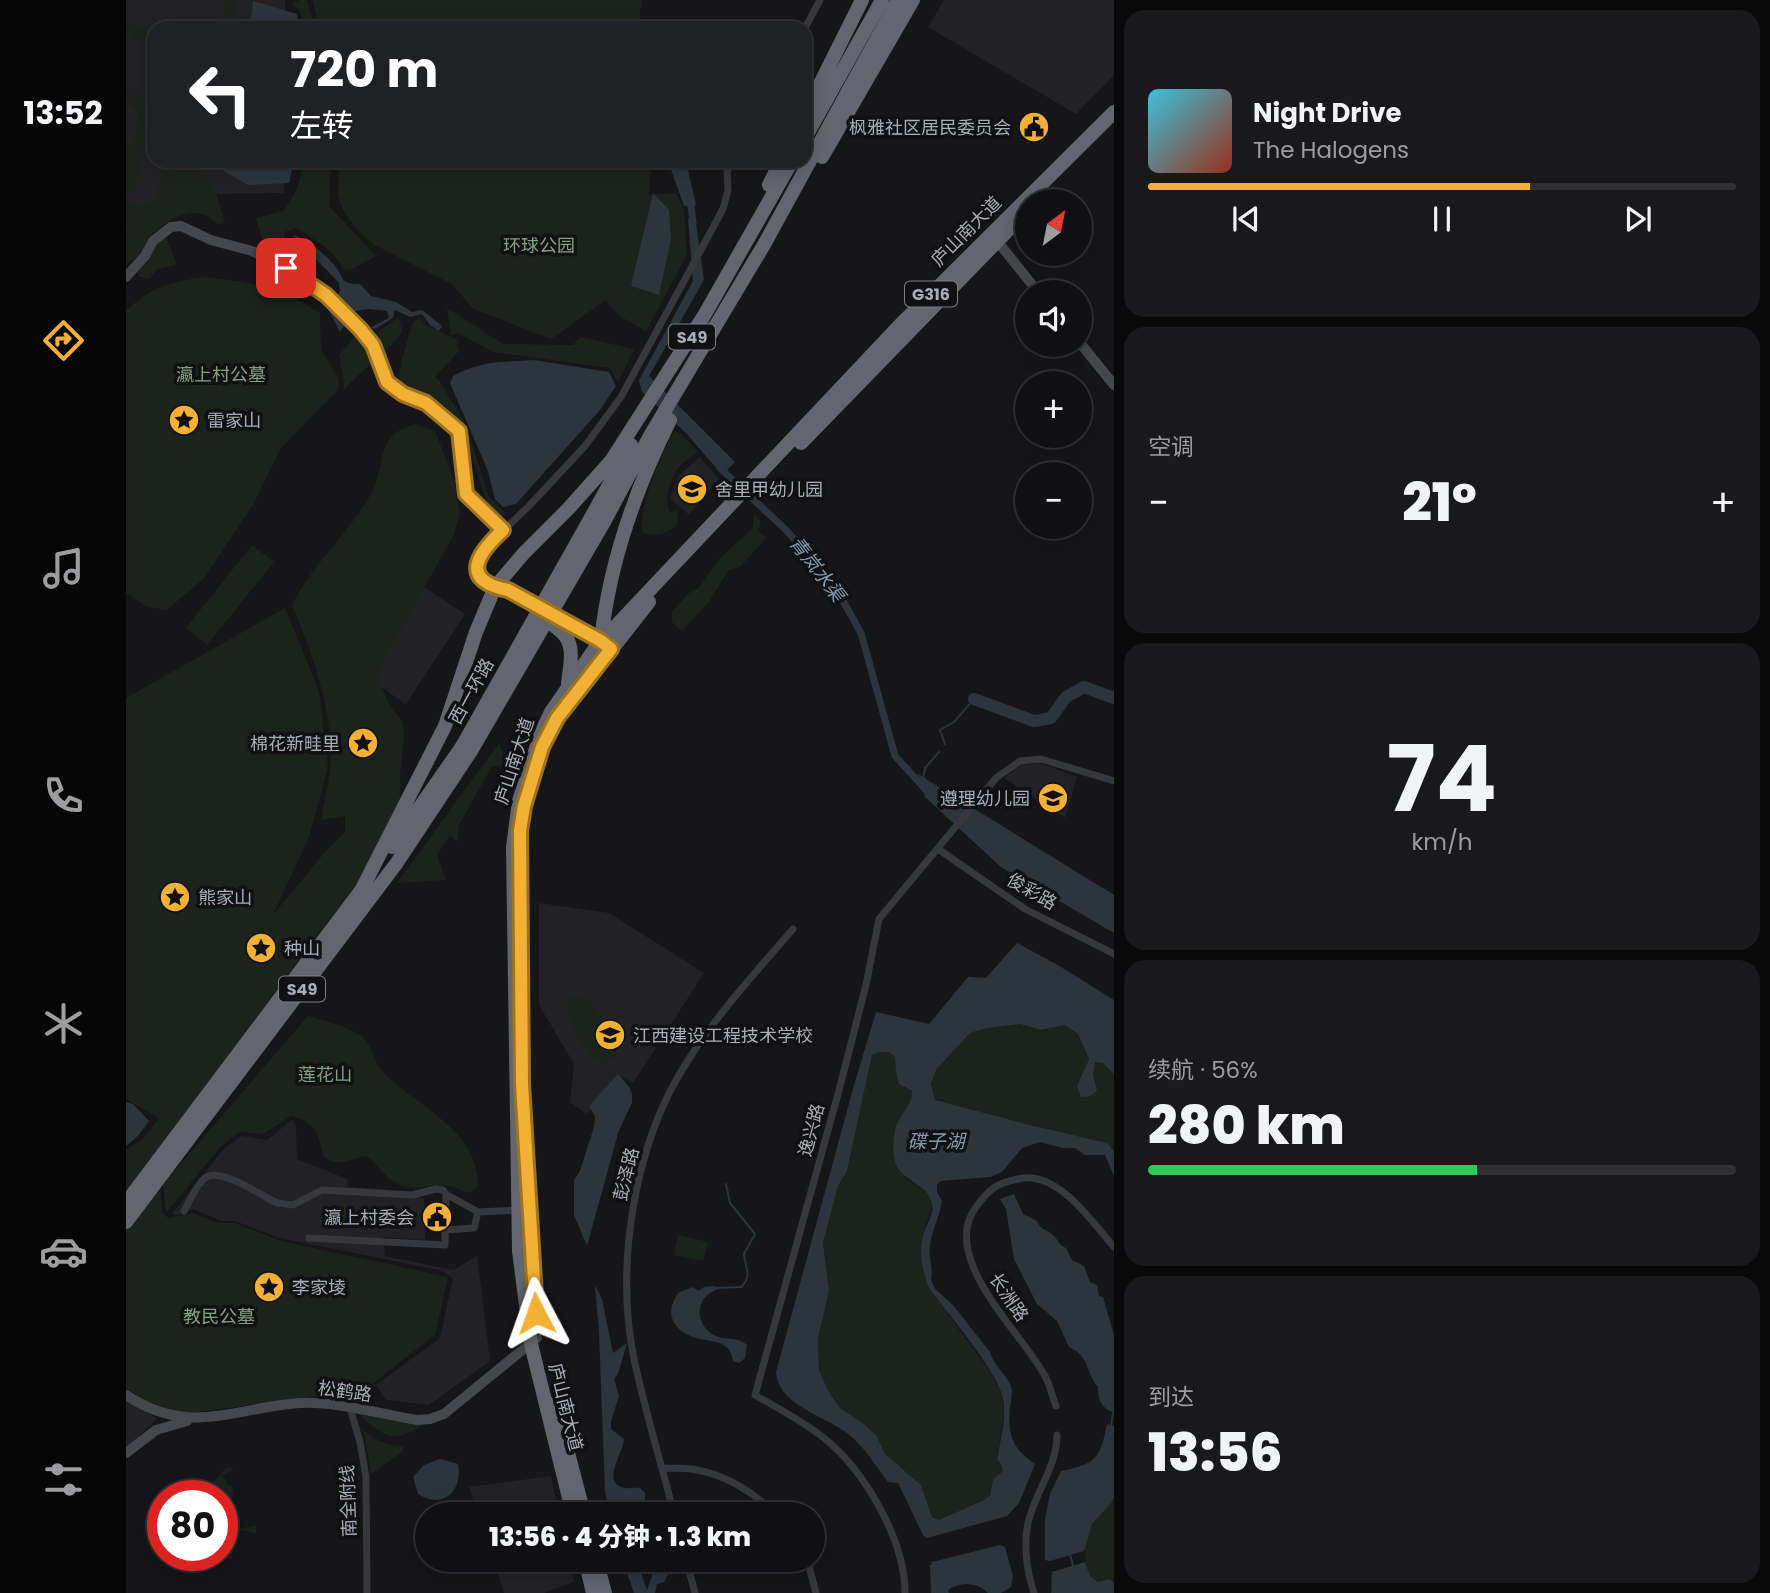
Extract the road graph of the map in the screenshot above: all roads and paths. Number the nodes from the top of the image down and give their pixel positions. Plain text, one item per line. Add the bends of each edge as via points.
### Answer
1 (820, 0) edge
2 (862, 0) edge
3 (882, 0) edge
4 (898, 0) edge
5 (914, 0) edge
6 (809, 21) edge
7 (812, 100) edge
8 (1114, 112) edge
9 (1114, 122) edge
10 (812, 125) edge
11 (812, 157) edge
12 (729, 168) edge
13 (778, 168) edge
14 (788, 168) edge
15 (806, 168) edge
16 (1049, 189) edge
17 (1015, 221) edge
18 (994, 238) junction
19 (738, 259) junction
20 (751, 267) junction
21 (126, 277) edge
22 (1028, 280) edge
23 (705, 314) junction
24 (720, 319) junction
25 (1091, 357) edge
26 (1114, 385) edge
27 (598, 518) junction
28 (503, 530) junction
29 (495, 587) junction
30 (548, 621) junction
31 (602, 650) junction
32 (567, 687) junction
33 (467, 748) junction
34 (1114, 781) edge
35 (938, 849) junction
36 (361, 891) junction
37 (793, 929) dead end
38 (1114, 954) edge
39 (446, 1194) junction
40 (126, 1203) edge
41 (518, 1210) junction
42 (184, 1211) dead end
43 (478, 1212) junction
44 (126, 1222) edge
45 (445, 1230) junction
46 (309, 1238) dead end
47 (1114, 1247) edge
48 (534, 1341) junction
49 (126, 1395) edge
50 (1056, 1406) dead end
51 (350, 1408) junction
52 (204, 1418) junction
53 (1057, 1434) dead end
54 (126, 1453) edge
55 (663, 1468) junction
56 (570, 1502) edge
57 (581, 1502) edge
58 (671, 1502) edge
59 (763, 1502) edge
60 (588, 1572) edge
61 (599, 1572) edge
62 (689, 1572) edge
63 (810, 1572) edge
64 (368, 1593) edge
65 (593, 1593) edge
66 (605, 1593) edge
67 (695, 1593) edge
68 (816, 1593) edge
69 (905, 1593) edge
70 (1034, 1593) edge

1 - 6 street
2 - 7 highway
3 - 10 highway
4 - 11 highway, 西一环路 / S49
5 - 20 highway via 806,184
8 - 18 highway, 庐山南大道 / G316
9 - 16 highway
12 - 28 street via 723,209 621,397 584,446
13 - 19 highway
14 - 19 highway, 西一环路 / S49
15 - 20 highway, 西一环路 / S49
17 - 18 highway, 庐山南大道 / G316
18 - 22 street
18 - 31 highway, 庐山南大道 / G316 via 904,321
19 - 23 highway, 西一环路 / S49
20 - 24 highway, 西一环路 / S49
21 - 28 street via 161,233 181,226 252,251 299,275 361,330 373,345 387,382 426,403 459,431 466,494
23 - 27 highway, 西一环路 / S49
23 - 29 highway via 611,461
24 - 27 highway, 西一环路 / S49
24 - 31 highway via 658,443 639,494 613,568
25 - 26 street
27 - 33 highway, 西一环路 / S49, bridge
28 - 29 street via 480,554 477,566 483,581
29 - 30 highway
29 - 31 highway via 508,590
29 - 36 highway via 445,726
30 - 31 highway
30 - 32 highway via 569,646
31 - 32 highway, 庐山南大道 / G316
31 - 48 highway, 庐山南大道 / G316 via 542,747 520,831 522,1084
32 - 41 highway, 庐山南大道 / G316 via 541,733 514,827
33 - 36 highway, 西一环路 / S49
33 - 44 highway, 西一环路 / S49 via 396,864
34 - 35 street, 逸兴路 via 1041,759 1020,761 996,778
35 - 38 street, 俊彩路 via 1025,909
35 - 69 street, 逸兴路 via 879,919 838,1094 755,1395 826,1440 849,1465 879,1506 900,1556
36 - 40 highway, 西一环路 / S49
37 - 55 street, 彭泽路 via 685,1064 660,1113 639,1175 630,1234 627,1305 634,1358
39 - 42 street via 436,1189 412,1195 322,1191 293,1205 277,1203 222,1175 211,1175 204,1178
39 - 43 street
39 - 45 street
41 - 43 street
41 - 48 highway, 庐山南大道 / G316 via 519,1251
43 - 45 street via 474,1228
45 - 46 street via 445,1245
47 - 50 street, 长洲路 via 1069,1197 1050,1183 1025,1177 997,1184 969,1217 968,1247 976,1276 1045,1376
48 - 51 street, 松鹤路 via 444,1414 417,1420
48 - 56 highway, 庐山南大道 / G316
48 - 57 highway, 庐山南大道 / G316
49 - 52 street, 松鹤路 via 165,1415
51 - 52 street, 松鹤路 via 299,1404
51 - 64 street, 南全附线 via 366,1477
52 - 54 street via 156,1430
53 - 70 street via 1055,1454 1028,1524
55 - 58 street, 彭泽路
55 - 59 street via 695,1469 717,1476
60 - 65 highway
61 - 66 highway
62 - 67 street
63 - 68 street

